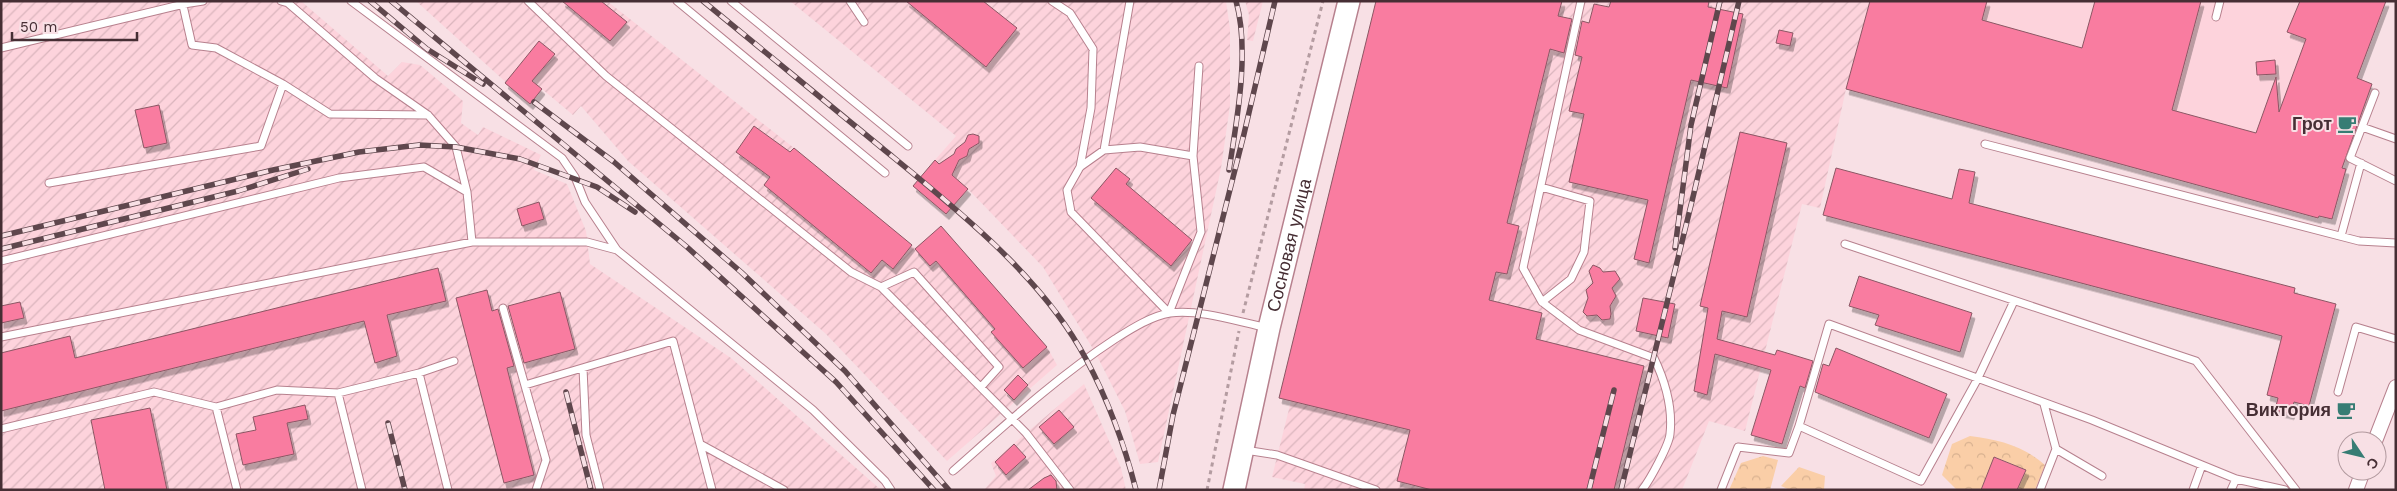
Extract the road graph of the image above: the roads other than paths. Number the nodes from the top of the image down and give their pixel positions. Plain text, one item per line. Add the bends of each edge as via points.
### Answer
1 (203, 1) edge
2 (281, 1) edge
3 (351, 1) edge
4 (528, 1) edge
5 (677, 1) edge
6 (731, 1) edge
7 (850, 1) edge
8 (1052, 1) edge
9 (1130, 1) edge
10 (1349, 1) edge
11 (1581, 1) edge
12 (2220, 1) edge
13 (183, 3) edge
14 (2216, 17) dead end
15 (864, 22) dead end
16 (1, 48) edge
17 (1199, 66) dead end
18 (283, 84) junction
19 (2375, 93) dead end
20 (428, 115) junction
21 (2362, 127) junction
22 (2396, 139) edge
23 (1985, 144) dead end
24 (908, 146) dead end
25 (1104, 150) junction
26 (1193, 156) junction
27 (2361, 163) junction
28 (1080, 167) junction
29 (885, 173) dead end
30 (2396, 181) edge
31 (49, 183) dead end
32 (1541, 187) junction
33 (467, 192) junction
34 (2341, 236) junction
35 (472, 242) junction
36 (2396, 243) edge
37 (1845, 244) dead end
38 (617, 250) junction
39 (1, 261) edge
40 (881, 286) junction
41 (2014, 301) junction
42 (1542, 302) junction
43 (503, 308) dead end
44 (1170, 313) junction
45 (1269, 328) junction
46 (1, 337) edge
47 (2396, 339) edge
48 (454, 361) dead end
49 (583, 368) junction
50 (419, 373) junction
51 (1977, 380) junction
52 (525, 385) junction
53 (981, 387) junction
54 (2396, 387) edge
55 (2338, 392) dead end
56 (338, 393) junction
57 (2044, 404) junction
58 (216, 407) junction
59 (1012, 418) junction
60 (1799, 426) junction
61 (1, 429) edge
62 (2379, 431) edge
63 (700, 444) junction
64 (1242, 449) junction
65 (2056, 449) junction
66 (2202, 465) junction
67 (953, 471) dead end
68 (2102, 476) dead end
69 (2236, 479) junction
70 (237, 490) edge
71 (362, 490) edge
72 (448, 490) edge
73 (536, 490) edge
74 (600, 490) edge
75 (712, 490) edge
76 (784, 490) edge
77 (891, 490) edge
78 (1070, 490) edge
79 (1234, 490) edge
80 (1376, 490) edge
81 (1642, 490) edge
82 (1721, 490) edge
83 (2040, 490) edge
84 (2192, 490) edge
85 (2231, 490) edge
86 (2285, 490) edge
87 (2296, 490) edge

1 - 13 lane
2 - 20 lane via 288,3 375,78
3 - 38 lane via 562,158 575,177 585,202
4 - 40 lane via 606,76 851,272
5 - 29 lane
6 - 24 lane
7 - 15 lane
8 - 28 lane via 1070,13 1093,49 1091,108
9 - 25 lane
10 - 45 main road, Сосновая улица
11 - 32 lane
12 - 14 lane
13 - 16 lane
13 - 18 lane via 192,45 216,48
17 - 26 lane
18 - 20 lane via 330,114
18 - 31 lane via 261,146
19 - 21 lane
20 - 33 lane via 456,147
21 - 22 lane
21 - 27 lane via 2350,158
23 - 34 lane
25 - 26 lane via 1140,146
25 - 28 lane
26 - 44 lane via 1201,232
27 - 30 lane
27 - 34 lane
28 - 44 lane via 1067,190 1071,212
32 - 42 lane via 1523,268
32 - 42 lane via 1590,202 1584,252 1571,278
33 - 35 lane
33 - 39 lane via 424,167 339,178
34 - 36 lane via 2359,241
35 - 38 lane via 587,242
35 - 46 lane
37 - 41 lane
38 - 77 lane via 813,410
40 - 53 lane
40 - 53 lane via 914,272 999,367
41 - 51 lane
41 - 87 lane via 2196,361
42 - 81 lane via 1579,330 1654,358 1668,395 1670,435
43 - 52 lane
44 - 45 lane via 1197,314
44 - 59 lane via 1135,326 1086,358
45 - 64 main road, Сосновая улица
47 - 55 lane via 2356,327
48 - 50 lane
49 - 52 lane
49 - 63 lane via 673,341
49 - 74 lane via 586,435
50 - 56 lane
50 - 72 lane
51 - 57 lane
51 - 60 lane via 1921,481
51 - 60 lane via 1829,324
52 - 73 lane via 546,460
53 - 59 lane
54 - 62 street
56 - 58 lane via 277,390
56 - 71 lane
57 - 65 lane
57 - 66 lane
58 - 61 lane via 154,392
58 - 70 lane
59 - 67 lane
59 - 78 lane
60 - 82 lane via 1789,453 1738,447
63 - 75 lane
63 - 76 lane
64 - 79 main road, Сосновая улица
64 - 80 lane via 1277,455
65 - 68 lane
65 - 83 lane
66 - 69 lane
66 - 84 lane
69 - 85 lane
69 - 86 lane

